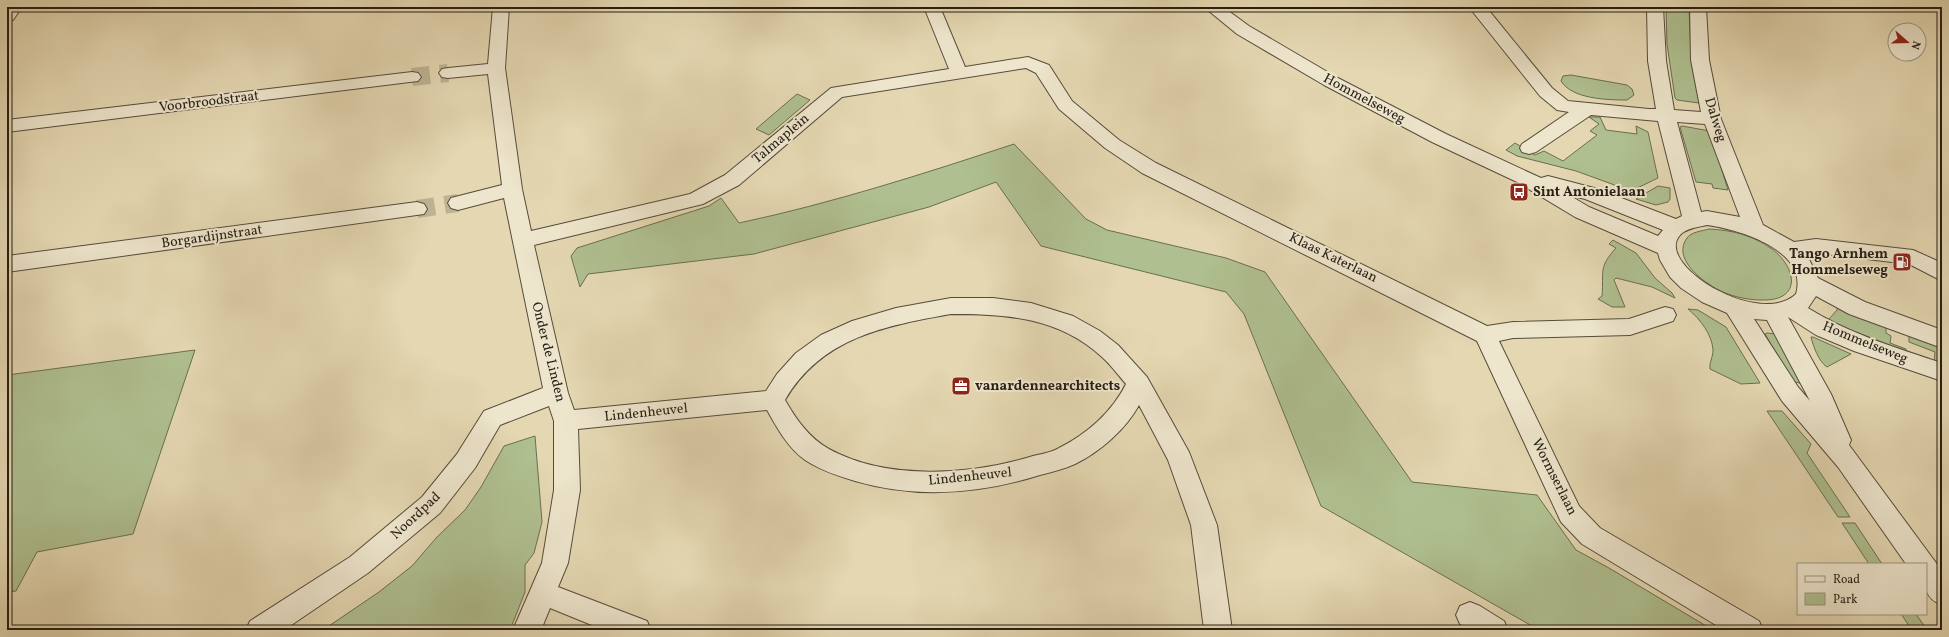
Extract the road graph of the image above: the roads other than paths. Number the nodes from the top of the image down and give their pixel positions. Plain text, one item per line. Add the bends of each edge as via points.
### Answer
1 (14, 7) edge
2 (932, 7) edge
3 (1212, 7) edge
4 (1477, 7) edge
5 (1655, 7) edge
6 (1698, 7) edge
7 (506, 8) edge
8 (7, 16) edge
9 (496, 68) junction
10 (1043, 68) joint
11 (448, 73) tunnel mouth
12 (959, 73) junction
13 (412, 77) tunnel mouth
14 (1587, 109) junction
15 (1668, 115) junction
16 (1712, 119) junction
17 (7, 126) edge
18 (1530, 148) dead end
19 (1524, 177) junction
20 (512, 189) junction
21 (458, 203) tunnel mouth
22 (417, 209) tunnel mouth
23 (1684, 223) junction
24 (1754, 228) junction
25 (522, 241) junction
26 (1666, 248) junction
27 (1788, 250) junction
28 (7, 264) edge
29 (1942, 273) edge
30 (1809, 283) junction
31 (1735, 307) junction
32 (1783, 310) junction
33 (1665, 315) dead end
34 (1485, 334) junction
35 (1942, 339) edge
36 (1942, 372) edge
37 (1139, 384) junction
38 (556, 393) junction
39 (773, 400) junction
40 (566, 421) junction
41 (1847, 460) junction
42 (1920, 563) edge
43 (1927, 571) edge
44 (542, 593) junction
45 (1942, 593) edge
46 (1470, 616) dead end
47 (260, 630) edge
48 (527, 630) edge
49 (637, 630) edge
50 (1218, 630) edge
51 (1494, 630) edge
52 (1749, 630) edge

1 - 8 street
2 - 12 street
3 - 19 street, Hommelseweg via 1243,30 1330,81 1438,138
4 - 14 street via 1546,92 1563,106
5 - 15 street via 1654,48
6 - 16 street, Dalweg via 1700,60
7 - 9 street, Onder de Linden
9 - 11 street
9 - 20 street, Onder de Linden
10 - 12 street, Talmaplein via 1028,62
10 - 34 street, Klaas Katerlaan via 1065,105 1112,144 1149,168
12 - 25 street, Talmaplein via 837,92 732,180 696,199
13 - 17 street, Voorbroodstraat
14 - 15 street
14 - 18 street
15 - 16 street
15 - 23 street
16 - 24 street, Dalweg
19 - 23 street, Hommelseweg via 1591,194
19 - 26 street, Hommelseweg via 1582,212
20 - 21 street
20 - 25 street, Onder de Linden
22 - 28 street, Borgardijnstraat
23 - 24 street via 1722,220
23 - 26 street via 1668,236
24 - 27 street
25 - 38 street, Onder de Linden
26 - 31 street via 1669,259 1687,282 1717,301
27 - 29 street via 1816,246 1913,258
27 - 30 street via 1799,260
30 - 32 street via 1805,298
30 - 35 street via 1857,308
31 - 32 street via 1756,311
31 - 41 street via 1790,394
32 - 36 street, Hommelseweg via 1862,345
32 - 41 street
33 - 34 street via 1630,327 1513,330
34 - 52 street, Wormserlaan via 1570,514 1591,536
37 - 39 street via 1110,351 1092,337 1065,322 1023,310 993,306 952,306 896,316 860,327 830,341 804,359 785,380
37 - 39 street, Lindenheuvel via 1121,414 1102,432 1070,455 1024,471 950,482 887,478 821,457 802,443
37 - 50 street via 1180,459 1204,525
38 - 40 street, Onder de Linden
38 - 47 street, Noordpad via 492,418 466,461 431,505 359,566
39 - 40 street, Lindenheuvel
40 - 44 street, Onder de Linden via 567,490 556,563
41 - 42 street
43 - 45 street
44 - 48 street, Onder de Linden
44 - 49 street
46 - 51 street

